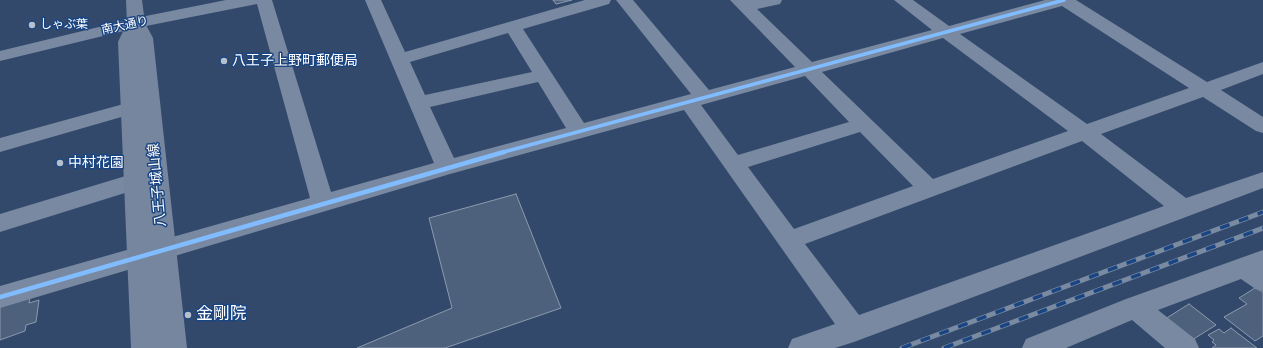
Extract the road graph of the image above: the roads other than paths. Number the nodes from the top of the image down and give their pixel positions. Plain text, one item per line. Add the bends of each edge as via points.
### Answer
1 (134, 0) edge
2 (251, 0) edge
3 (264, 0) edge
4 (373, 0) edge
5 (603, 0) edge
6 (624, 0) edge
7 (774, 0) edge
8 (902, 0) edge
9 (1065, 0) edge
10 (741, 4) edge
11 (136, 23) junction
12 (513, 26) junction
13 (946, 33) junction
14 (0, 56) edge
15 (399, 59) junction
16 (1263, 68) edge
17 (809, 70) junction
18 (543, 75) junction
19 (1205, 90) junction
20 (697, 100) junction
21 (419, 103) junction
22 (140, 106) junction
23 (864, 124) junction
24 (1263, 126) edge
25 (579, 132) junction
26 (1085, 133) junction
27 (0, 145) edge
28 (734, 164) junction
29 (447, 167) junction
30 (157, 174) junction
31 (1263, 180) edge
32 (135, 181) junction
33 (930, 189) junction
34 (323, 202) junction
35 (1182, 208) junction
36 (0, 223) edge
37 (789, 240) junction
38 (164, 249) junction
39 (139, 255) junction
40 (1256, 269) edge
41 (0, 297) edge
42 (1135, 307) junction
43 (854, 330) junction
44 (145, 348) edge
45 (173, 348) edge
46 (802, 348) edge
47 (1036, 348) edge
48 (1185, 348) edge

1 - 11 main road, 八王子城山線
2 - 11 street, 南大通り
3 - 34 street
4 - 15 street
5 - 12 street
6 - 20 street
7 - 10 street
8 - 13 street
9 - 13 street
9 - 19 street
10 - 17 street
11 - 14 street, 南大通り
11 - 22 main road, 八王子城山線 via 144,38
12 - 15 street
12 - 18 street
13 - 17 street
13 - 26 street
15 - 21 street
16 - 19 street
17 - 20 street
17 - 23 street
18 - 21 street
18 - 25 street
19 - 24 street
19 - 26 street
20 - 25 street
20 - 28 street
21 - 29 street
22 - 27 street
22 - 30 main road, 八王子城山線
22 - 32 main road, 八王子城山線
23 - 28 street
23 - 33 street
25 - 29 street
26 - 33 street
26 - 35 street
28 - 37 street
29 - 34 street
30 - 32 street
30 - 38 main road, 八王子城山線
31 - 35 street
32 - 36 street
32 - 39 main road, 八王子城山線
33 - 37 street
34 - 38 street
35 - 43 street
37 - 43 street
38 - 39 street
38 - 45 main road, 八王子城山線
39 - 41 street
39 - 44 main road, 八王子城山線
40 - 42 street
42 - 47 street
42 - 48 street
43 - 46 street

